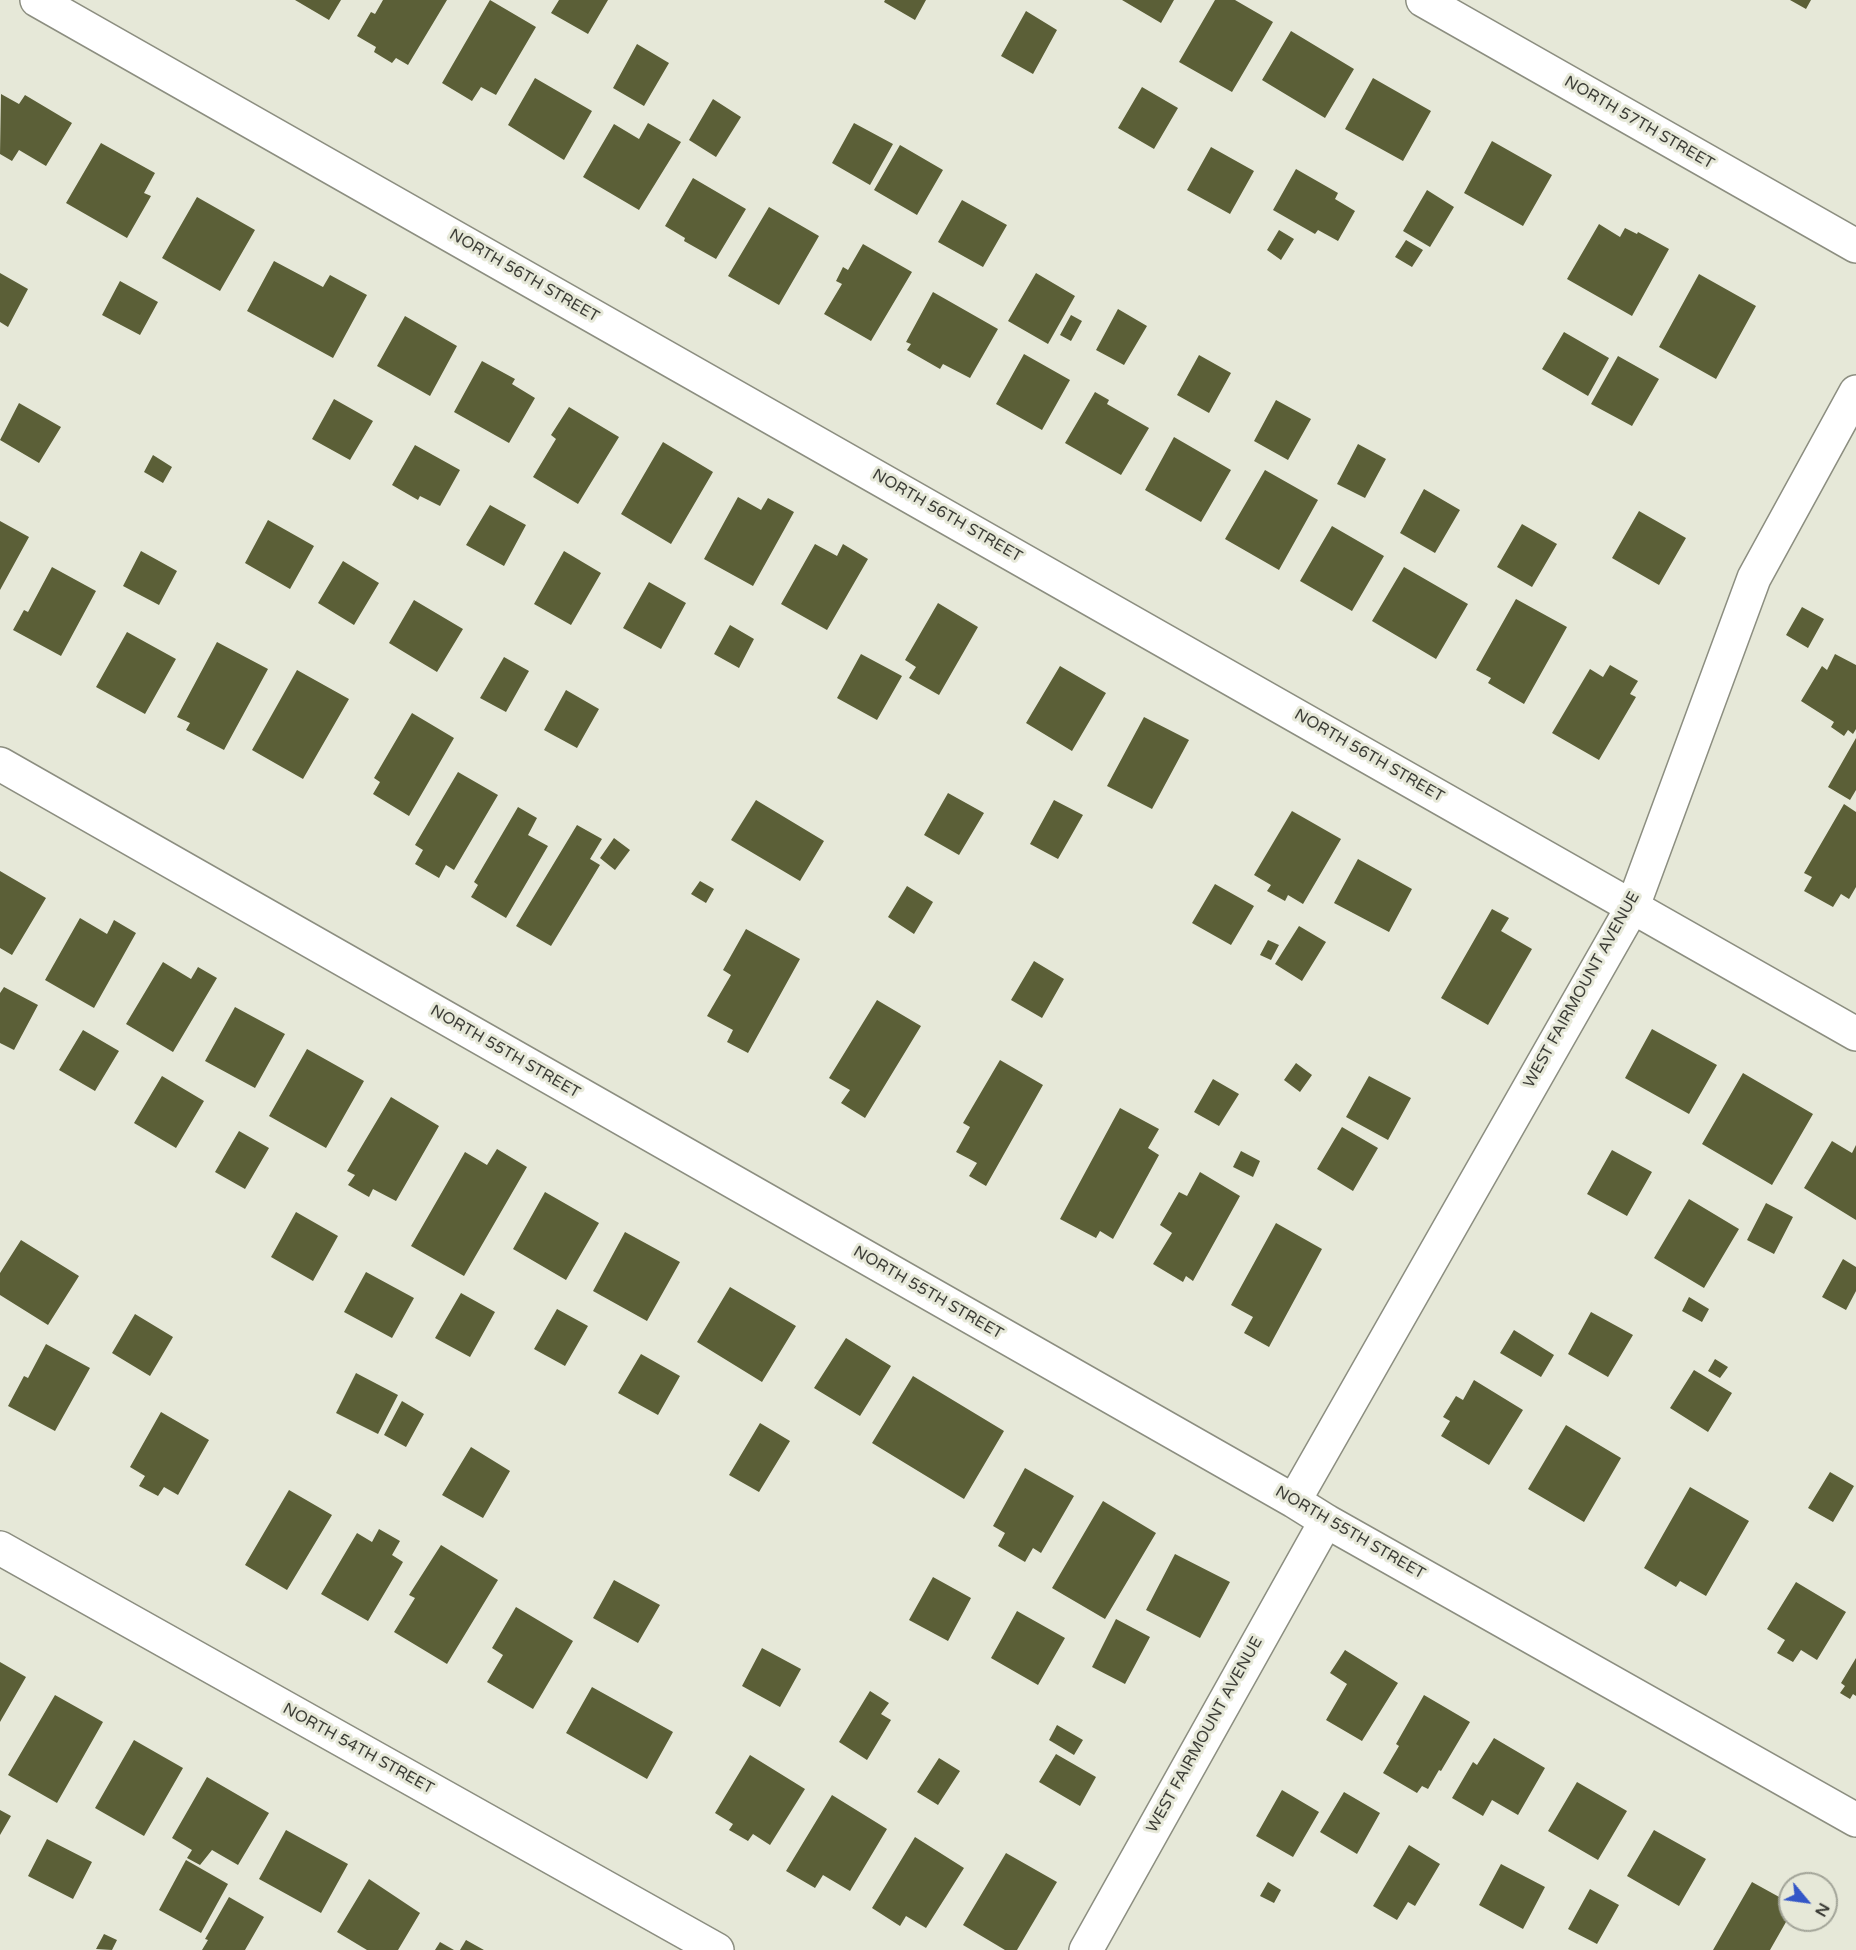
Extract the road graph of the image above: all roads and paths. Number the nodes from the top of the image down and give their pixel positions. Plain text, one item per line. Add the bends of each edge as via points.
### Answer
1 (37, 0) edge
2 (1423, 0) edge
3 (1856, 246) edge
4 (1856, 392) edge
5 (0, 764) edge
6 (1633, 906) junction
7 (1856, 1034) edge
8 (1294, 1501) junction
9 (1326, 1521) junction
10 (0, 1548) edge
11 (1856, 1820) edge
12 (717, 1950) edge
13 (1086, 1950) edge

1 - 6 street, NORTH 56TH STREET
2 - 3 street, NORTH 57TH STREET
4 - 6 street, WEST FAIRMOUNT AVENUE via 1754,578
5 - 8 street, NORTH 55TH STREET
6 - 7 street, NORTH 56TH STREET
6 - 8 street, WEST FAIRMOUNT AVENUE
8 - 9 street, NORTH 55TH STREET
9 - 11 street, NORTH 55TH STREET
9 - 13 street, WEST FAIRMOUNT AVENUE
10 - 12 street, NORTH 54TH STREET

